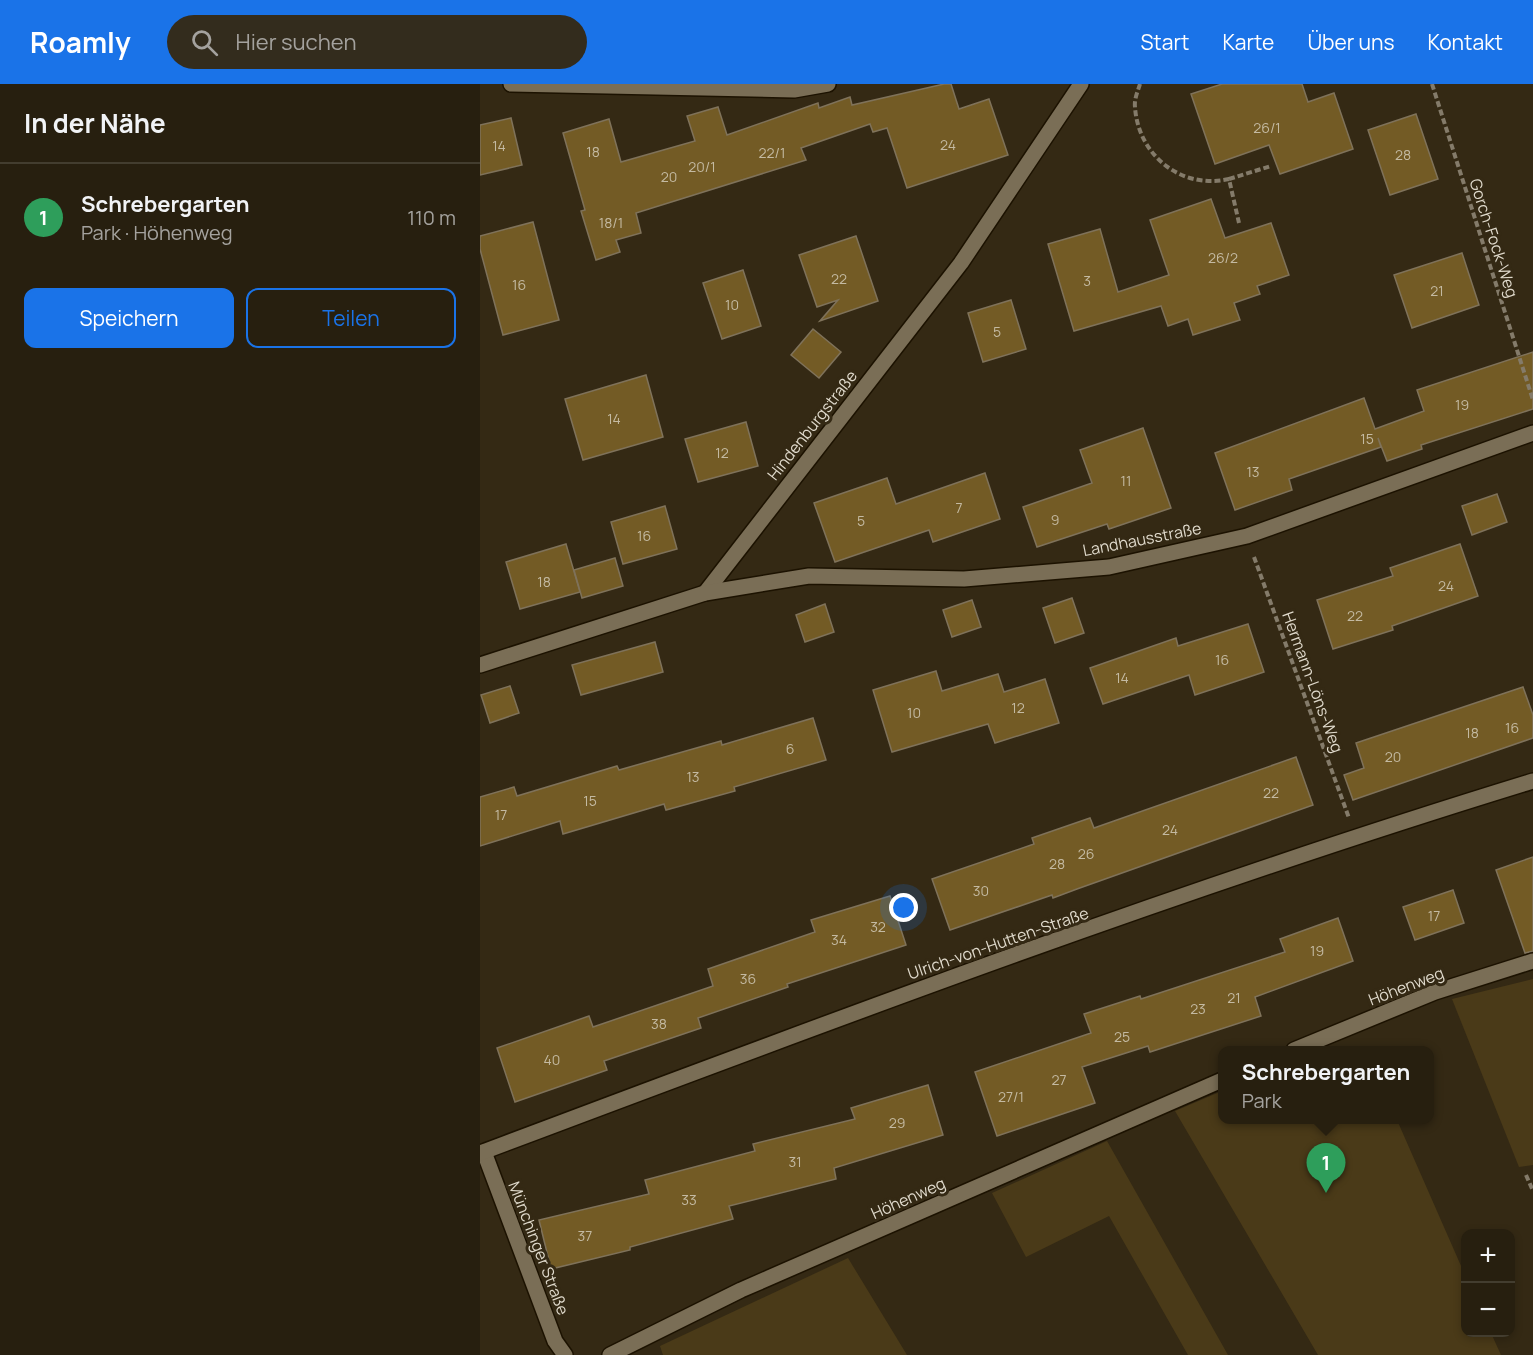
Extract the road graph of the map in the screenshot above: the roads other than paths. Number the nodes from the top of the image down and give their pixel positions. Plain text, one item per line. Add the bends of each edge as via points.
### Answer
1 (511, 84) edge
2 (828, 84) edge
3 (1081, 84) edge
4 (1533, 434) edge
5 (705, 593) junction
6 (480, 665) edge
7 (1533, 782) edge
8 (1533, 961) edge
9 (1304, 1046) edge
10 (1218, 1082) edge
11 (482, 1152) edge
12 (565, 1355) edge
13 (610, 1355) edge

1 - 2 street via 794,90
3 - 5 street, Hindenburgstraße via 961,263
4 - 5 street, Landhausstraße via 1247,536 1109,567 964,579 809,576
5 - 6 street
7 - 11 street, Ulrich-von-Hutten-Straße via 1355,836 915,991
8 - 9 street, Höhenweg via 1435,992
10 - 13 street, Höhenweg via 741,1290
11 - 12 street, Münchinger Straße via 555,1341

